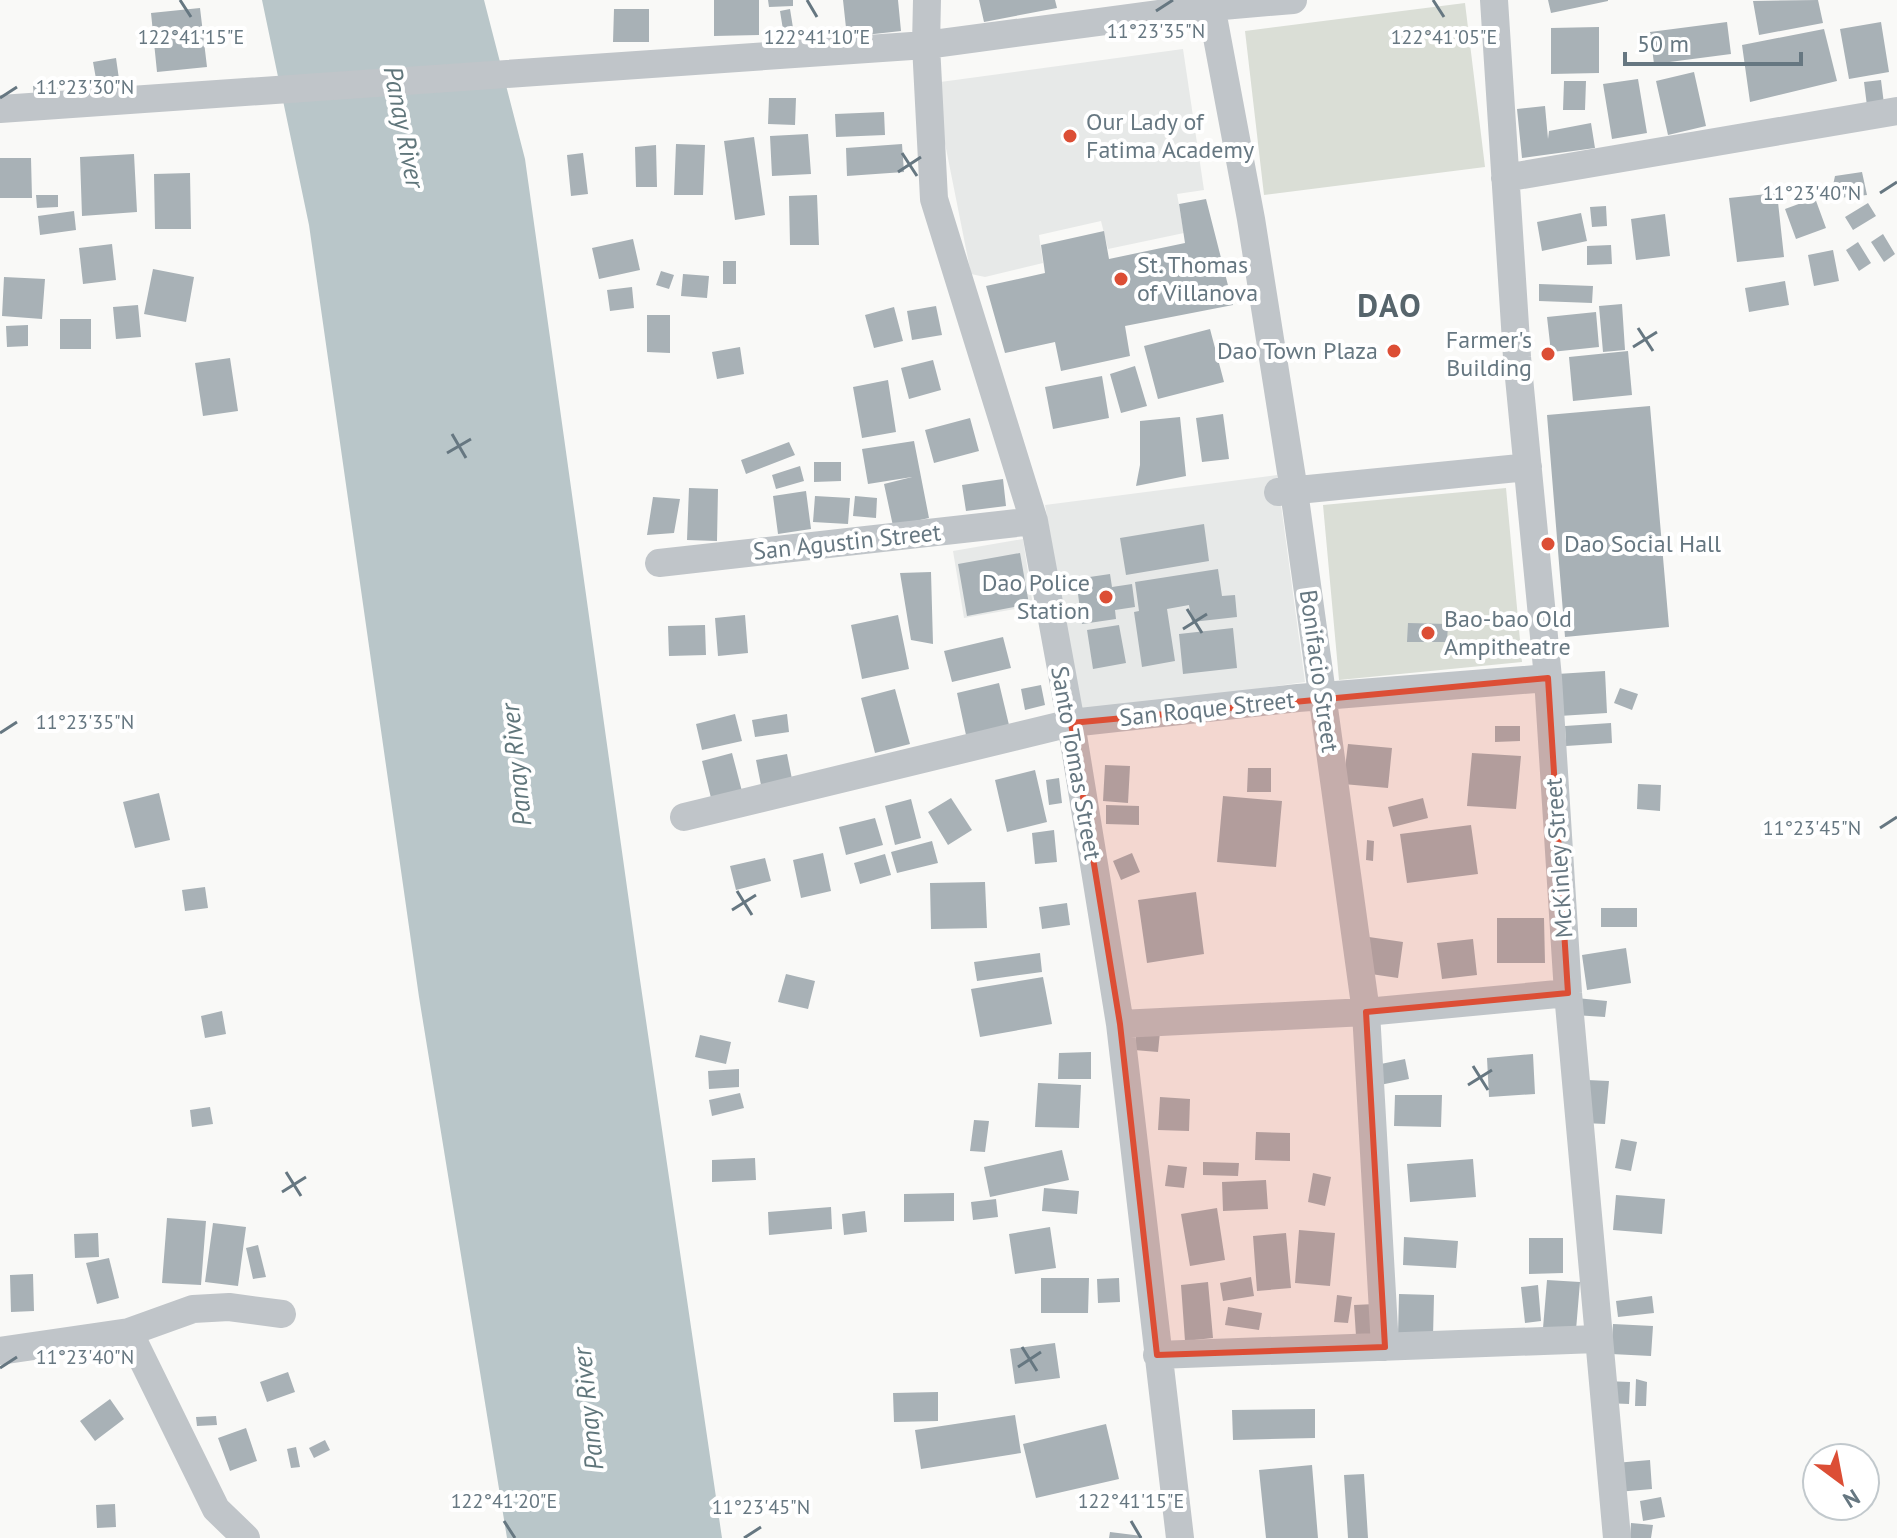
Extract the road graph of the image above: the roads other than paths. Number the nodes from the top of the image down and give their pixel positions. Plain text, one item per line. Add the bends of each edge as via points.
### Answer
1 (927, 0) edge
2 (1293, 0) edge
3 (1494, 0) edge
4 (1210, 3) edge
5 (926, 45) junction
6 (0, 109) edge
7 (1897, 111) edge
8 (1505, 178) junction
9 (1528, 467) junction
10 (1286, 491) junction
11 (1034, 521) junction
12 (659, 563) dead end
13 (1548, 678) junction
14 (1324, 698) junction
15 (1071, 723) junction
16 (684, 817) dead end
17 (1568, 993) junction
18 (1366, 1012) junction
19 (1120, 1024) junction
20 (282, 1314) dead end
21 (129, 1332) junction
22 (1597, 1339) junction
23 (1385, 1347) junction
24 (0, 1351) edge
25 (1157, 1355) junction
26 (246, 1538) edge
27 (1180, 1538) edge
28 (1617, 1538) edge

1 - 5 street, Santo Tomas Street
2 - 4 street
3 - 8 street, McKinley Street
4 - 5 street
4 - 10 street, Bonifacio Street via 1251,219
5 - 6 street
5 - 11 street, Santo Tomas Street via 934,199
7 - 8 street
8 - 9 street, McKinley Street
9 - 10 street
9 - 13 street, McKinley Street
10 - 14 street, Bonifacio Street
11 - 12 street, San Agustin Street
11 - 15 street, Santo Tomas Street
13 - 14 street, San Roque Street
13 - 17 street, McKinley Street
14 - 15 street, San Roque Street
14 - 18 street, Bonifacio Street
15 - 16 street, San Roque Street
15 - 19 street, Santo Tomas Street
17 - 18 street
17 - 22 street, McKinley Street
18 - 19 street
18 - 23 street, Bonifacio Street
19 - 25 street, Santo Tomas Street
20 - 21 street via 229,1307 193,1309
21 - 24 street
21 - 26 street via 216,1509
22 - 23 street
22 - 28 street, McKinley Street
23 - 25 street
25 - 27 street, Santo Tomas Street

